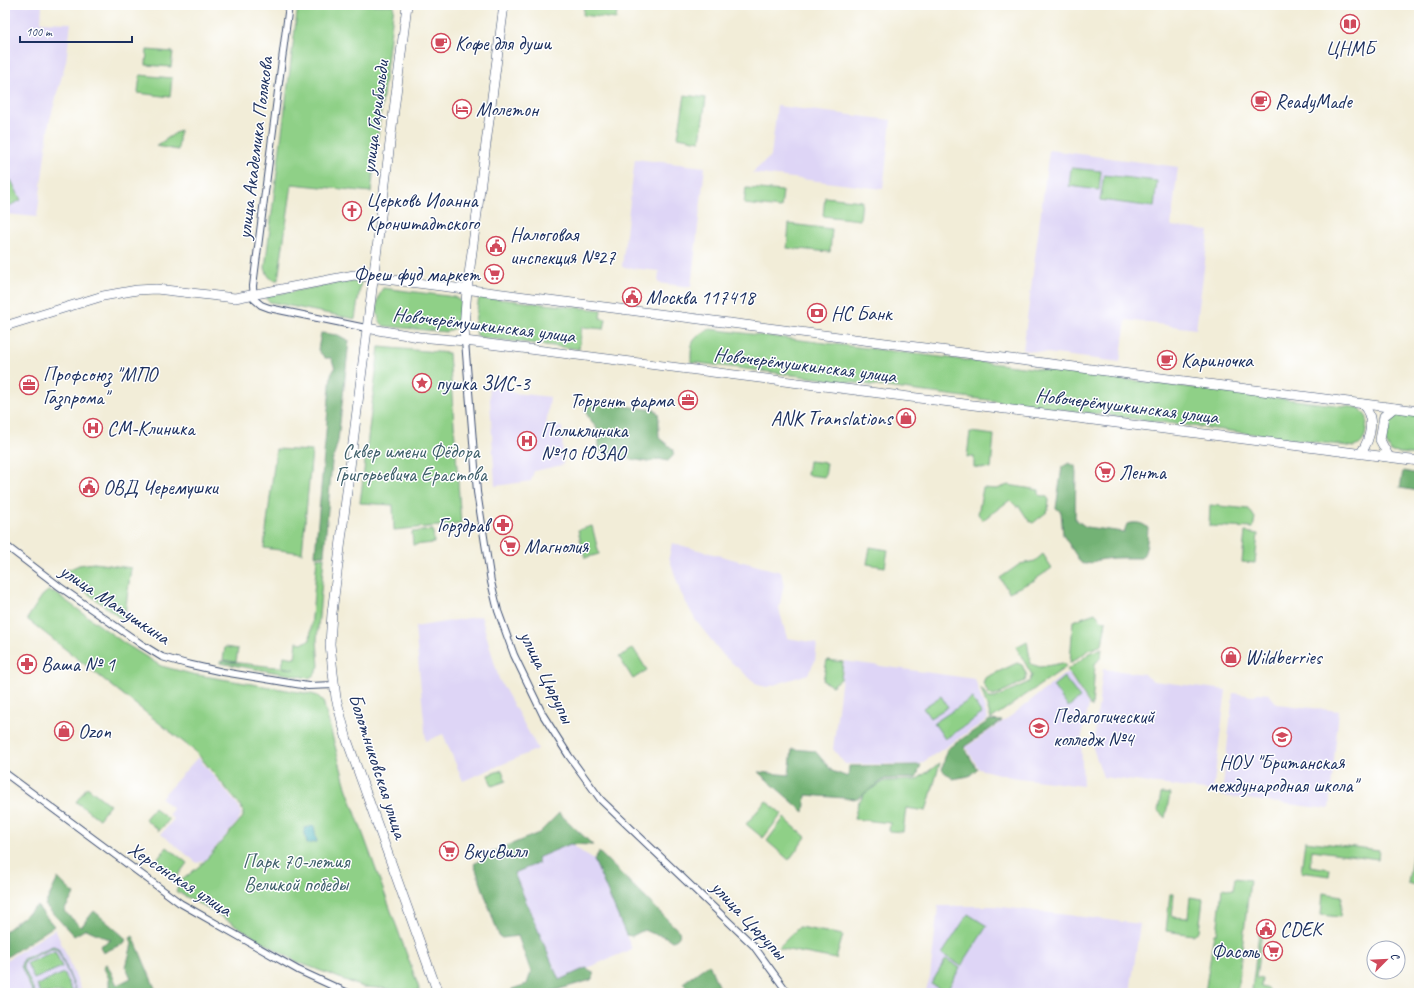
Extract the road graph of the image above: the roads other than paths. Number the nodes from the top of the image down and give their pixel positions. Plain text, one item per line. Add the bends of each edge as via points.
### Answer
1 (289, 5) edge
2 (407, 5) edge
3 (504, 5) edge
4 (372, 277) junction
5 (467, 290) junction
6 (253, 295) junction
7 (5, 326) edge
8 (366, 328) junction
9 (465, 341) junction
10 (1362, 404) junction
11 (1394, 408) junction
12 (1419, 411) edge
13 (1361, 453) junction
14 (1389, 457) junction
15 (1419, 461) edge
16 (5, 545) edge
17 (335, 685) junction
18 (5, 773) edge
19 (348, 993) edge
20 (438, 993) edge
21 (788, 993) edge

1 - 6 street, улица Академика Полякова
2 - 4 street, улица Гарибальди
3 - 5 street
4 - 5 street, Новочерёмушкинская улица
4 - 6 street, Новочерёмушкинская улица via 348,275
4 - 8 street, улица Гарибальди
5 - 9 street, улица Цюрупы
5 - 10 street, Новочерёмушкинская улица
6 - 7 street, Новочерёмушкинская улица via 235,298 156,289 138,290 103,296
6 - 8 street, Новочерёмушкинская улица via 264,307
8 - 9 street, Новочерёмушкинская улица via 419,337
8 - 17 street, Болотниковская улица via 332,613 330,644
9 - 13 street, Новочерёмушкинская улица
9 - 21 street, улица Цюрупы via 477,492 491,582 498,611 514,655 543,715 601,800 747,940
10 - 11 street, Новочерёмушкинская улица
10 - 13 street via 1371,418 1369,438
11 - 12 street, Новочерёмушкинская улица
11 - 14 street via 1384,416 1380,440
13 - 14 street, Новочерёмушкинская улица
14 - 15 street, Новочерёмушкинская улица
16 - 17 street, улица Матушкина via 60,587 162,657 216,670 308,686
17 - 20 street, Болотниковская улица via 351,753
18 - 19 street, Херсонская улица via 180,903 298,970

